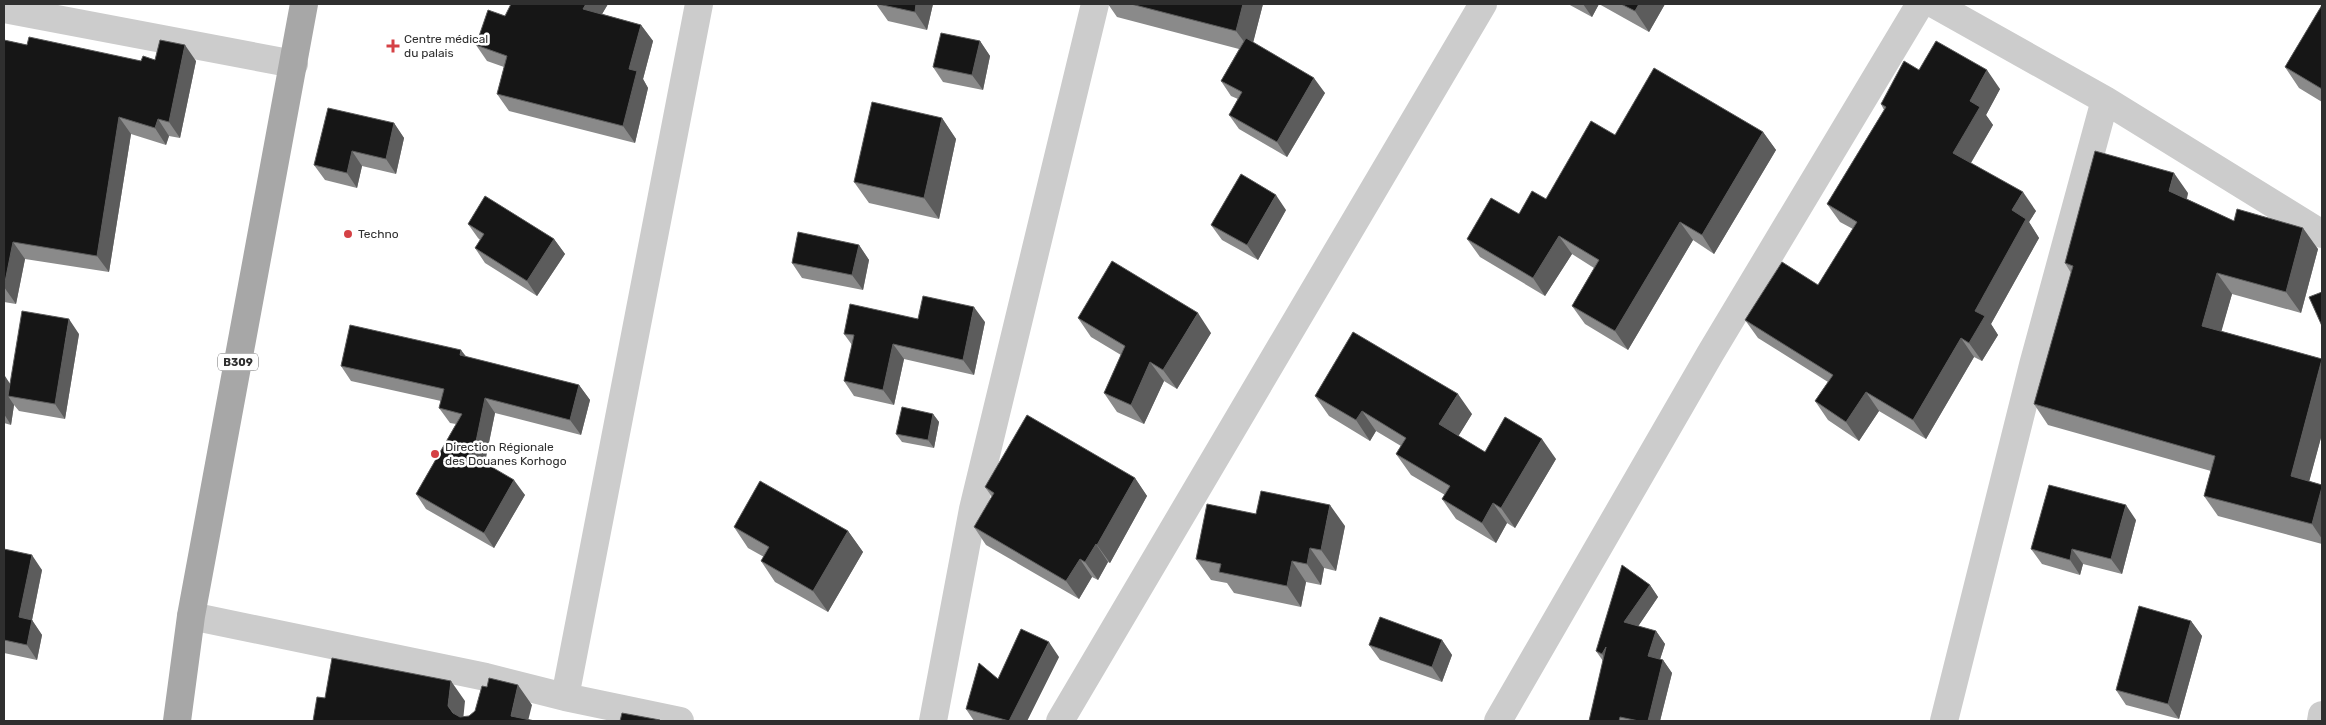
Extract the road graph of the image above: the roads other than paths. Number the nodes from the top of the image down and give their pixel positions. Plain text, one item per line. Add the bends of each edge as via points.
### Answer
1 (304, 4) edge
2 (698, 4) edge
3 (1095, 4) edge
4 (1483, 4) edge
5 (1920, 4) edge
6 (1934, 4) edge
7 (4, 9) edge
8 (294, 64) junction
9 (2105, 100) junction
10 (2322, 234) edge
11 (191, 616) junction
12 (486, 677) junction
13 (565, 697) junction
14 (480, 703) edge
15 (2322, 715) edge
16 (177, 721) edge
17 (680, 721) edge
18 (933, 721) edge
19 (1060, 721) edge
20 (1498, 721) edge
21 (1944, 721) edge
22 (2320, 721) edge

1 - 8 main road, B309
2 - 13 street
3 - 18 street via 974,509
4 - 19 street
5 - 20 street via 1710,354
6 - 9 street
7 - 8 street
8 - 11 main road, B309
9 - 10 street
9 - 21 street via 2033,365
11 - 12 street
11 - 16 main road, B309
12 - 13 street
12 - 14 street
13 - 17 street
15 - 22 street

